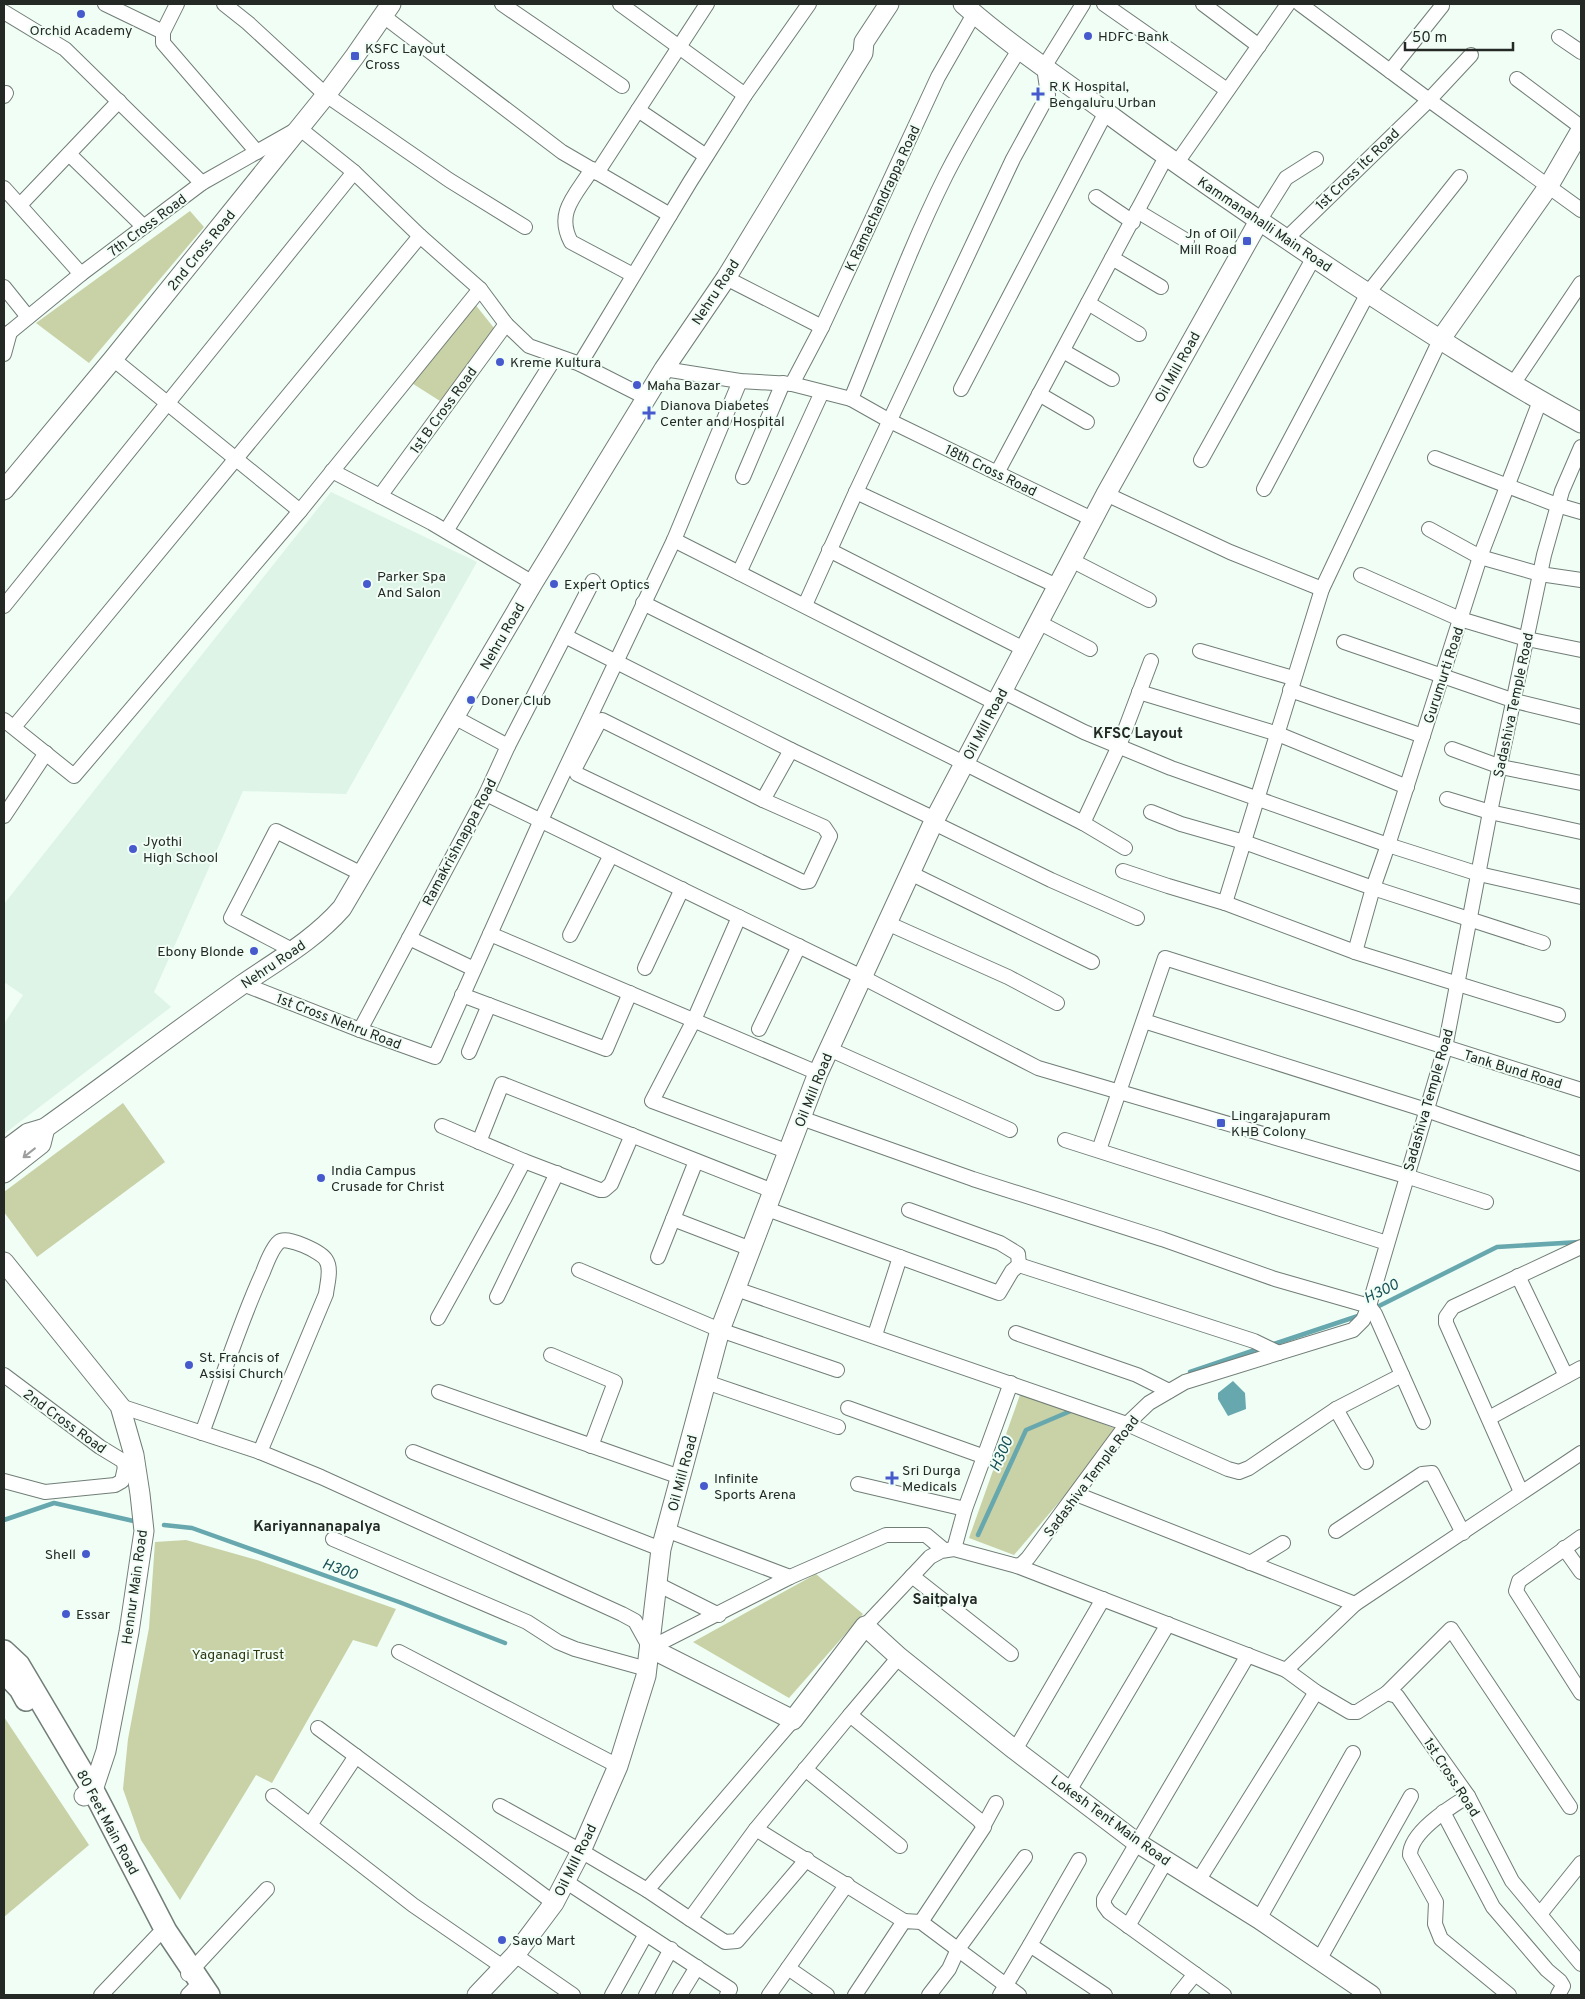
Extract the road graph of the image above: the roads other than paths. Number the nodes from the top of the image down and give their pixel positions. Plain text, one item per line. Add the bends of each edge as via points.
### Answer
1 (105, 4) edge
2 (177, 4) edge
3 (224, 4) edge
4 (502, 4) edge
5 (620, 4) edge
6 (707, 4) edge
7 (809, 4) edge
8 (889, 4) edge
9 (901, 4) edge
10 (1083, 4) edge
11 (1104, 4) edge
12 (1203, 4) edge
13 (1288, 4) edge
14 (1300, 4) edge
15 (1442, 6) dead end
16 (387, 7) edge
17 (968, 9) edge
18 (4, 12) edge
19 (163, 32) junction
20 (1559, 37) dead end
21 (1259, 46) junction
22 (680, 47) junction
23 (1018, 50) junction
24 (1581, 52) edge
25 (863, 53) junction
26 (1471, 55) dead end
27 (1044, 67) junction
28 (1390, 71) junction
29 (1517, 79) dead end
30 (622, 86) dead end
31 (1228, 90) junction
32 (326, 95) junction
33 (745, 95) junction
34 (1429, 100) junction
35 (119, 101) junction
36 (638, 110) junction
37 (1106, 112) junction
38 (299, 128) junction
39 (1581, 128) edge
40 (257, 152) junction
41 (69, 154) junction
42 (706, 156) junction
43 (1316, 159) dead end
44 (1171, 160) junction
45 (594, 171) junction
46 (354, 172) junction
47 (1460, 177) dead end
48 (202, 184) junction
49 (1548, 187) junction
50 (4, 188) edge
51 (1096, 197) dead end
52 (20, 205) junction
53 (1581, 210) edge
54 (670, 215) junction
55 (1135, 216) junction
56 (1260, 221) junction
57 (144, 227) junction
58 (525, 227) dead end
59 (420, 236) junction
60 (1286, 239) junction
61 (1187, 242) dead end
62 (1314, 257) junction
63 (1112, 258) junction
64 (81, 274) junction
65 (633, 275) junction
66 (726, 278) junction
67 (1581, 283) edge
68 (4, 287) edge
69 (1161, 287) dead end
70 (480, 289) junction
71 (1368, 293) junction
72 (1088, 303) junction
73 (28, 317) junction
74 (506, 324) junction
75 (822, 327) junction
76 (7, 334) edge
77 (1139, 334) dead end
78 (1440, 340) junction
79 (1063, 351) junction
80 (4, 354) edge
81 (556, 356) junction
82 (113, 359) junction
83 (580, 364) junction
84 (664, 369) junction
85 (1112, 379) dead end
86 (740, 381) junction
87 (788, 384) junction
88 (1513, 384) junction
89 (961, 389) dead end
90 (822, 392) junction
91 (1039, 394) junction
92 (646, 398) junction
93 (851, 399) junction
94 (1540, 400) junction
95 (168, 404) junction
96 (890, 421) junction
97 (1087, 422) dead end
98 (1581, 423) edge
99 (1581, 446) edge
100 (1435, 458) dead end
101 (236, 460) junction
102 (1202, 460) dead end
103 (332, 471) junction
104 (998, 473) junction
105 (743, 477) dead end
106 (1507, 485) junction
107 (1264, 489) dead end
108 (4, 490) edge
109 (856, 492) junction
110 (1106, 494) junction
111 (380, 496) junction
112 (1557, 505) junction
113 (300, 511) junction
114 (1581, 512) edge
115 (1092, 519) junction
116 (1429, 529) dead end
117 (446, 531) junction
118 (674, 540) junction
119 (829, 550) junction
120 (1480, 558) junction
121 (1071, 560) junction
122 (739, 573) junction
123 (1540, 574) junction
124 (1361, 575) dead end
125 (1581, 580) edge
126 (593, 581) dead end
127 (533, 582) junction
128 (1057, 586) junction
129 (1322, 589) junction
130 (1148, 600) dead end
131 (643, 603) junction
132 (804, 605) junction
133 (4, 606) edge
134 (1460, 619) junction
135 (1038, 622) junction
136 (565, 636) junction
137 (1527, 639) junction
138 (1344, 642) dead end
139 (1024, 649) junction
140 (1090, 649) dead end
141 (1581, 650) edge
142 (1200, 651) dead end
143 (616, 661) junction
144 (1151, 661) dead end
145 (1442, 676) junction
146 (1291, 684) junction
147 (1139, 692) junction
148 (999, 697) junction
149 (1514, 701) junction
150 (454, 717) junction
151 (1581, 718) edge
152 (9, 723) edge
153 (1278, 734) junction
154 (1424, 736) junction
155 (508, 746) junction
156 (1119, 746) junction
157 (791, 750) junction
158 (1452, 750) dead end
159 (46, 753) junction
160 (964, 763) junction
161 (1500, 767) junction
162 (1581, 783) edge
163 (1407, 787) junction
164 (486, 794) junction
165 (1258, 798) junction
166 (1447, 799) dead end
167 (763, 800) junction
168 (1151, 812) dead end
169 (1490, 812) junction
170 (4, 816) edge
171 (541, 820) junction
172 (935, 821) junction
173 (1083, 823) junction
174 (1581, 832) edge
175 (1244, 842) junction
176 (1388, 845) junction
177 (1125, 848) dead end
178 (611, 854) junction
179 (1123, 870) dead end
180 (910, 872) junction
181 (362, 874) junction
182 (1479, 874) junction
183 (1373, 888) junction
184 (682, 889) junction
185 (1581, 896) edge
186 (1226, 903) junction
187 (739, 917) junction
188 (1136, 918) dead end
189 (1470, 920) junction
190 (887, 923) junction
191 (490, 934) junction
192 (570, 935) dead end
193 (409, 938) junction
194 (1543, 943) dead end
195 (798, 946) junction
196 (294, 951) junction
197 (1355, 952) junction
198 (1092, 962) dead end
199 (646, 968) dead end
200 (474, 969) junction
201 (862, 977) junction
202 (243, 984) junction
203 (1458, 984) junction
204 (630, 993) junction
205 (462, 995) junction
206 (1057, 1003) dead end
207 (489, 1005) junction
208 (1558, 1015) dead end
209 (694, 1020) junction
210 (1144, 1021) junction
211 (759, 1028) dead end
212 (360, 1030) junction
213 (1445, 1048) junction
214 (829, 1049) junction
215 (469, 1052) dead end
216 (818, 1073) junction
217 (1581, 1090) edge
218 (1120, 1092) junction
219 (1426, 1110) junction
220 (801, 1118) junction
221 (442, 1126) dead end
222 (45, 1128) junction
223 (1010, 1130) dead end
224 (632, 1135) junction
225 (1065, 1140) dead end
226 (479, 1142) junction
227 (1099, 1150) junction
228 (4, 1152) edge
229 (789, 1152) junction
230 (524, 1161) junction
231 (696, 1161) junction
232 (1581, 1164) edge
233 (4, 1173) edge
234 (557, 1173) junction
235 (1406, 1176) junction
236 (770, 1200) junction
237 (1486, 1202) dead end
238 (909, 1210) dead end
239 (673, 1219) junction
240 (1387, 1243) junction
241 (1581, 1247) edge
242 (751, 1249) junction
243 (658, 1257) dead end
244 (900, 1258) junction
245 (4, 1262) edge
246 (1019, 1265) junction
247 (579, 1270) dead end
248 (1518, 1276) junction
249 (736, 1289) junction
250 (497, 1297) dead end
251 (1369, 1311) junction
252 (438, 1318) dead end
253 (720, 1330) junction
254 (1016, 1332) dead end
255 (875, 1335) junction
256 (1274, 1351) junction
257 (551, 1355) dead end
258 (1581, 1368) edge
259 (837, 1370) dead end
260 (4, 1375) edge
261 (1402, 1375) junction
262 (1566, 1376) junction
263 (706, 1382) junction
264 (1011, 1383) junction
265 (1169, 1391) junction
266 (439, 1392) dead end
267 (120, 1406) junction
268 (848, 1408) dead end
269 (1336, 1409) junction
270 (1489, 1418) junction
271 (1423, 1422) dead end
272 (1127, 1424) junction
273 (838, 1427) dead end
274 (202, 1433) junction
275 (591, 1446) junction
276 (260, 1452) junction
277 (413, 1452) dead end
278 (1581, 1453) edge
279 (985, 1457) junction
280 (1366, 1462) dead end
281 (130, 1464) junction
282 (680, 1477) junction
283 (4, 1481) edge
284 (858, 1484) dead end
285 (1521, 1492) junction
286 (1076, 1494) junction
287 (965, 1509) junction
288 (666, 1530) junction
289 (1336, 1531) dead end
290 (1463, 1532) junction
291 (1581, 1537) edge
292 (333, 1539) dead end
293 (1283, 1542) dead end
294 (1564, 1548) junction
295 (662, 1549) junction
296 (949, 1549) junction
297 (1250, 1563) junction
298 (1017, 1566) junction
299 (1581, 1572) edge
300 (912, 1576) junction
301 (790, 1577) junction
302 (657, 1584) junction
303 (1103, 1599) junction
304 (1355, 1604) junction
305 (719, 1614) junction
306 (1168, 1624) junction
307 (866, 1626) junction
308 (650, 1648) junction
309 (4, 1651) edge
310 (399, 1652) dead end
311 (1011, 1654) dead end
312 (1248, 1655) junction
313 (899, 1657) junction
314 (647, 1669) junction
315 (1286, 1670) junction
316 (4, 1672) edge
317 (1316, 1692) junction
318 (1387, 1693) junction
319 (1581, 1693) edge
320 (850, 1714) junction
321 (793, 1720) junction
322 (318, 1728) dead end
323 (1015, 1750) junction
324 (1353, 1753) dead end
325 (356, 1756) junction
326 (618, 1766) junction
327 (805, 1769) junction
328 (1069, 1791) junction
329 (88, 1793) junction
330 (273, 1796) dead end
331 (1411, 1796) dead end
332 (1468, 1796) junction
333 (996, 1804) dead end
334 (500, 1806) dead end
335 (1570, 1807) dead end
336 (1443, 1812) junction
337 (310, 1824) junction
338 (984, 1825) junction
339 (756, 1829) junction
340 (1136, 1842) junction
341 (900, 1846) dead end
342 (581, 1850) junction
343 (1025, 1857) dead end
344 (807, 1859) junction
345 (1080, 1860) dead end
346 (1166, 1861) junction
347 (1581, 1863) edge
348 (566, 1881) junction
349 (1198, 1881) junction
350 (847, 1884) junction
351 (267, 1889) dead end
352 (648, 1890) junction
353 (554, 1903) junction
354 (1540, 1914) junction
355 (690, 1919) junction
356 (1259, 1919) junction
357 (904, 1921) junction
358 (921, 1922) junction
359 (1128, 1926) junction
360 (162, 1934) junction
361 (646, 1934) junction
362 (1030, 1945) junction
363 (671, 1949) junction
364 (958, 1949) junction
365 (1319, 1960) junction
366 (509, 1961) junction
367 (1581, 1964) edge
368 (697, 1967) junction
369 (788, 1968) junction
370 (1195, 1974) junction
371 (195, 1987) edge
372 (1003, 1991) edge
373 (101, 1995) edge
374 (477, 1995) edge
375 (573, 1995) edge
376 (612, 1995) edge
377 (646, 1995) edge
378 (680, 1995) edge
379 (727, 1995) edge
380 (769, 1995) edge
381 (827, 1995) edge
382 (855, 1995) edge
383 (930, 1995) edge
384 (1020, 1995) edge
385 (1105, 1995) edge
386 (1178, 1995) edge
387 (1224, 1995) edge
388 (1371, 1995) edge
389 (1509, 1995) edge
390 (1558, 1995) edge

1 - 19 street
2 - 19 street
3 - 32 street
4 - 30 street
5 - 22 street
6 - 22 street
7 - 33 street
8 - 25 street, Nehru Road via 864,42
9 - 25 street, Nehru Road via 872,46
10 - 27 street
11 - 31 street
12 - 21 street
13 - 21 street
14 - 28 street
15 - 28 street
16 - 32 street, 2nd Cross Road
16 - 45 street via 562,152
17 - 23 street, Kammanahalli Main Road
17 - 75 street, K Ramachandrappa Road
18 - 35 street via 64,49
19 - 40 street via 162,43
20 - 24 street
21 - 31 street
22 - 33 street
22 - 36 street
23 - 27 street, Kammanahalli Main Road
23 - 93 street via 946,175
25 - 66 street, Nehru Road
26 - 34 street, 1st Cross Itc Road
27 - 37 street, Kammanahalli Main Road
27 - 96 street via 1048,95 1013,159
28 - 34 street
29 - 39 street
31 - 44 street
32 - 38 street, 2nd Cross Road
32 - 58 street via 449,180
33 - 42 street
34 - 49 street
34 - 60 street, 1st Cross Itc Road
35 - 41 street
35 - 48 street
36 - 42 street
36 - 45 street
37 - 44 street, Kammanahalli Main Road
37 - 89 street
38 - 40 street, 7th Cross Road
38 - 46 street
38 - 82 street, 2nd Cross Road
39 - 49 street
40 - 48 street, 7th Cross Road
41 - 52 street
41 - 57 street
42 - 54 street
43 - 56 street via 1286,178
44 - 55 street
44 - 56 street, Kammanahalli Main Road
45 - 54 street
45 - 65 street via 564,214 565,232 571,242
46 - 59 street
46 - 95 street
47 - 71 street
48 - 57 street, 7th Cross Road
49 - 53 street
49 - 78 street
50 - 52 street
51 - 55 street
52 - 64 street
54 - 65 street
55 - 61 street
55 - 63 street
56 - 60 street, Kammanahalli Main Road
56 - 110 street, Oil Mill Road
57 - 64 street, 7th Cross Road
59 - 70 street
59 - 101 street
60 - 62 street, Kammanahalli Main Road
62 - 71 street, Kammanahalli Main Road
62 - 102 street
63 - 69 street
63 - 72 street
64 - 73 street, 7th Cross Road
65 - 83 street
66 - 75 street
66 - 84 street, Nehru Road
67 - 88 street
68 - 73 street
70 - 74 street
70 - 103 street
71 - 78 street, Kammanahalli Main Road
71 - 107 street
72 - 77 street
72 - 79 street
73 - 76 street, 7th Cross Road
74 - 81 street via 529,346
74 - 111 street, 1st B Cross Road
75 - 87 street, K Ramachandrappa Road
76 - 80 street
78 - 88 street, Kammanahalli Main Road
78 - 129 street
79 - 85 street
79 - 91 street
81 - 83 street
81 - 117 street
82 - 95 street
82 - 108 street, 2nd Cross Road
83 - 92 street
84 - 86 street, 18th Cross Road
84 - 92 street, Nehru Road
86 - 87 street, 18th Cross Road
86 - 118 street
87 - 90 street, 18th Cross Road
87 - 105 street, K Ramachandrappa Road
88 - 94 street, Kammanahalli Main Road
90 - 93 street, 18th Cross Road
90 - 122 street
91 - 97 street
91 - 104 street
92 - 127 street, Nehru Road
93 - 96 street, 18th Cross Road
94 - 98 street, Kammanahalli Main Road
94 - 106 street, Gurumurti Road
95 - 101 street
95 - 133 street
96 - 104 street, 18th Cross Road
96 - 109 street
99 - 112 street, Sadashiva Temple Road
100 - 106 street
101 - 113 street
101 - 152 street
103 - 111 street
103 - 113 street
104 - 115 street, 18th Cross Road
106 - 112 street
106 - 120 street, Gurumurti Road
109 - 119 street
109 - 128 street
110 - 115 street, Oil Mill Road
110 - 129 street via 1230,552
111 - 117 street
112 - 114 street
112 - 123 street, Sadashiva Temple Road
113 - 159 street via 74,776
115 - 121 street, Oil Mill Road
116 - 120 street
117 - 127 street
118 - 122 street
118 - 131 street
119 - 132 street
119 - 139 street
120 - 123 street
120 - 134 street, Gurumurti Road
121 - 128 street, Oil Mill Road
121 - 130 street
122 - 132 street
123 - 125 street
123 - 137 street, Sadashiva Temple Road
124 - 134 street
126 - 136 street, Ramakrishnappa Road
127 - 150 street, Nehru Road
128 - 135 street, Oil Mill Road
129 - 146 street
131 - 143 street
131 - 160 street
132 - 148 street
134 - 137 street
134 - 145 street, Gurumurti Road
135 - 139 street, Oil Mill Road
135 - 140 street
136 - 143 street
136 - 155 street, Ramakrishnappa Road
137 - 141 street
137 - 149 street, Sadashiva Temple Road
138 - 145 street
139 - 148 street, Oil Mill Road
142 - 146 street
143 - 157 street
143 - 171 street
144 - 147 street
145 - 149 street
145 - 154 street, Gurumurti Road
146 - 153 street
146 - 154 street
147 - 153 street
147 - 156 street
148 - 156 street
148 - 160 street, Oil Mill Road
149 - 151 street
149 - 161 street, Sadashiva Temple Road
150 - 155 street
150 - 181 street, Nehru Road
152 - 159 street
153 - 163 street
153 - 165 street
154 - 163 street, Gurumurti Road
155 - 164 street, Ramakrishnappa Road
156 - 165 street
156 - 173 street
157 - 167 street
157 - 172 street
158 - 161 street
159 - 170 street
160 - 172 street, Oil Mill Road
160 - 173 street
161 - 162 street
161 - 169 street, Sadashiva Temple Road
163 - 176 street, Gurumurti Road
164 - 171 street
164 - 193 street, Ramakrishnappa Road
165 - 175 street
165 - 176 street
166 - 169 street
167 - 167 street via 824,827 830,833 809,881 803,882 577,774 575,768 598,722 602,720
168 - 175 street
169 - 174 street
169 - 182 street, Sadashiva Temple Road
171 - 178 street
171 - 191 street
172 - 180 street, Oil Mill Road
172 - 188 street via 1051,880
173 - 177 street
175 - 183 street
175 - 186 street
176 - 182 street
176 - 183 street, Gurumurti Road
178 - 184 street
178 - 192 street
179 - 186 street
180 - 190 street, Oil Mill Road
180 - 198 street
181 - 196 street, Nehru Road via 329,923
181 - 196 street via 276,831 231,918
182 - 185 street
182 - 189 street, Sadashiva Temple Road
183 - 189 street
183 - 197 street, Gurumurti Road
184 - 187 street
184 - 199 street
186 - 197 street
187 - 195 street
187 - 209 street
189 - 194 street
189 - 203 street, Sadashiva Temple Road
190 - 201 street, Oil Mill Road
190 - 206 street via 1008,977
191 - 200 street
191 - 204 street
193 - 200 street
193 - 212 street, Ramakrishnappa Road
195 - 201 street
195 - 211 street
196 - 202 street, Nehru Road
197 - 203 street
200 - 205 street
201 - 214 street, Oil Mill Road
201 - 218 street via 1038,1068
202 - 212 street, 1st Cross Nehru Road
202 - 222 street, Nehru Road
203 - 208 street
203 - 213 street, Sadashiva Temple Road
204 - 207 street via 606,1049
204 - 209 street
205 - 207 street
205 - 212 street, 1st Cross Nehru Road via 435,1057
207 - 215 street
209 - 216 street
209 - 229 street via 652,1101
210 - 213 street, Tank Bund Road via 1165,958
210 - 218 street
210 - 219 street
213 - 217 street, Tank Bund Road
213 - 219 street, Sadashiva Temple Road
214 - 216 street, Oil Mill Road
214 - 223 street
216 - 220 street, Oil Mill Road
218 - 227 street
218 - 235 street
219 - 232 street
219 - 235 street, Sadashiva Temple Road
220 - 229 street, Oil Mill Road
220 - 251 street
221 - 226 street
222 - 228 street, Nehru Road via 28,1133
222 -> 233 street, Nehru Road via 41,1144
224 - 226 street via 502,1084
224 - 231 street
224 - 234 street via 611,1184 604,1190
225 - 227 street
226 - 230 street
227 - 240 street
229 - 236 street, Oil Mill Road
230 - 234 street
230 - 252 street
231 - 236 street
231 - 239 street
234 - 250 street
235 - 237 street
235 - 240 street, Sadashiva Temple Road
236 - 242 street, Oil Mill Road
236 - 244 street
238 - 246 street via 1000,1243 1018,1254
239 - 242 street
239 - 243 street
240 - 251 street, Sadashiva Temple Road
241 - 248 street
242 - 249 street, Oil Mill Road
244 - 246 street via 999,1293
244 - 255 street
245 - 267 street, Hennur Main Road
246 - 256 street via 1254,1341
247 - 253 street
248 - 262 street
248 - 270 street via 1453,1307 1446,1317
249 - 253 street, Oil Mill Road
249 - 255 street
251 - 256 street, Sadashiva Temple Road via 1353,1330
251 - 261 street
253 - 259 street
253 - 263 street, Oil Mill Road
254 - 265 street via 1137,1375
255 - 264 street
256 - 265 street, Sadashiva Temple Road via 1185,1382
257 - 275 street via 615,1382
258 - 262 street
260 - 281 street, 2nd Cross Road via 100,1447
261 - 269 street
261 - 271 street
262 - 270 street
263 - 273 street
263 - 282 street, Oil Mill Road
264 - 272 street
264 - 279 street
265 - 272 street, Sadashiva Temple Road via 1149,1403
266 - 275 street
267 - 274 street
267 - 281 street, Hennur Main Road
268 - 279 street
269 - 272 street via 1249,1468 1238,1472
269 - 280 street
270 - 285 street
272 - 286 street, Sadashiva Temple Road
274 - 276 street
274 - 276 street via 268,1260 279,1242 297,1243 326,1258 329,1266 326,1294
275 - 282 street
276 - 308 street via 321,1476 622,1614 635,1621
277 - 295 street
278 - 285 street
279 - 287 street
281 - 283 street via 122,1481 115,1485 45,1492
281 - 329 street, Hennur Main Road via 144,1531 106,1751
282 - 288 street, Oil Mill Road
284 - 287 street
285 - 290 street
286 - 297 street
286 - 298 street, Sadashiva Temple Road via 1028,1558
287 - 296 street
288 - 295 street, Oil Mill Road
288 - 301 street
289 - 290 street via 1422,1474 1432,1473
290 - 304 street
291 - 294 street
292 - 314 street via 527,1622 558,1642
293 - 297 street
294 - 299 street
294 - 319 street via 1519,1581 1516,1591
295 - 302 street, Oil Mill Road
296 - 298 street
296 - 300 street via 935,1553
296 - 301 street via 926,1535 886,1535
297 - 304 street
298 - 303 street
300 - 307 street
300 - 311 street
301 - 305 street
302 - 305 street
302 - 308 street, Oil Mill Road
303 - 306 street
303 - 323 street
304 - 315 street
305 - 308 street
306 - 312 street
306 - 328 street
307 - 313 street, Lokesh Tent Main Road
307 - 321 street
308 - 314 street, Oil Mill Road
308 - 321 street
309 - 329 main road, 80 Feet Main Road via 19,1664
310 - 326 street
312 - 315 street
312 - 340 street
313 - 320 street
313 - 323 street, Lokesh Tent Main Road
314 - 326 street, Oil Mill Road
315 - 317 street
316 - 329 main road, 80 Feet Main Road via 20,1689
317 - 318 street via 1357,1712
317 - 349 street
318 - 332 street, 1st Cross Road via 1397,1696
318 - 335 street via 1452,1629
320 - 327 street
320 - 338 street
321 - 352 street
322 - 325 street
323 - 328 street, Lokesh Tent Main Road
324 - 356 street
325 - 337 street
325 - 353 street
326 - 342 street, Oil Mill Road
327 - 339 street
327 - 341 street
328 - 340 street, Lokesh Tent Main Road
329 - 360 main road, 80 Feet Main Road
330 - 337 street
331 - 365 street
332 - 336 street
332 - 354 street, 1st Cross Road via 1512,1881
333 - 338 street
334 - 342 street
336 - 389 street via 1413,1841 1410,1848 1410,1856 1436,1902 1434,1924 1441,1939
336 - 390 street via 1493,1907 1560,1981 1563,1986
337 - 366 street via 413,1905
338 - 358 street
339 - 344 street
339 - 355 street
340 - 346 street, Lokesh Tent Main Road
340 - 359 street via 1104,1900 1109,1912
342 - 348 street, Oil Mill Road
342 - 352 street
343 - 364 street
344 - 350 street
344 - 355 street via 737,1941 726,1942
345 - 362 street
346 - 349 street, Lokesh Tent Main Road
346 - 359 street
347 - 354 street
348 - 353 street, Oil Mill Road
348 - 361 street
349 - 356 street, Lokesh Tent Main Road
350 - 357 street
350 - 369 street
351 - 371 street
352 - 355 street
353 - 366 street, Oil Mill Road
354 - 367 street, 1st Cross Road
356 - 365 street, Lokesh Tent Main Road
357 - 358 street
357 - 382 street
358 - 364 street
359 - 370 street
360 - 371 main road, 80 Feet Main Road
360 - 373 street
361 - 363 street
361 - 376 street
362 - 372 street
362 - 385 street
363 - 368 street
363 - 377 street
364 - 372 street
364 - 383 street via 949,1969
365 - 388 street, Lokesh Tent Main Road
366 - 374 street, Oil Mill Road
366 - 375 street
368 - 378 street
368 - 379 street via 730,1990
369 - 380 street
369 - 381 street
370 - 386 street
370 - 387 street
372 - 384 street

